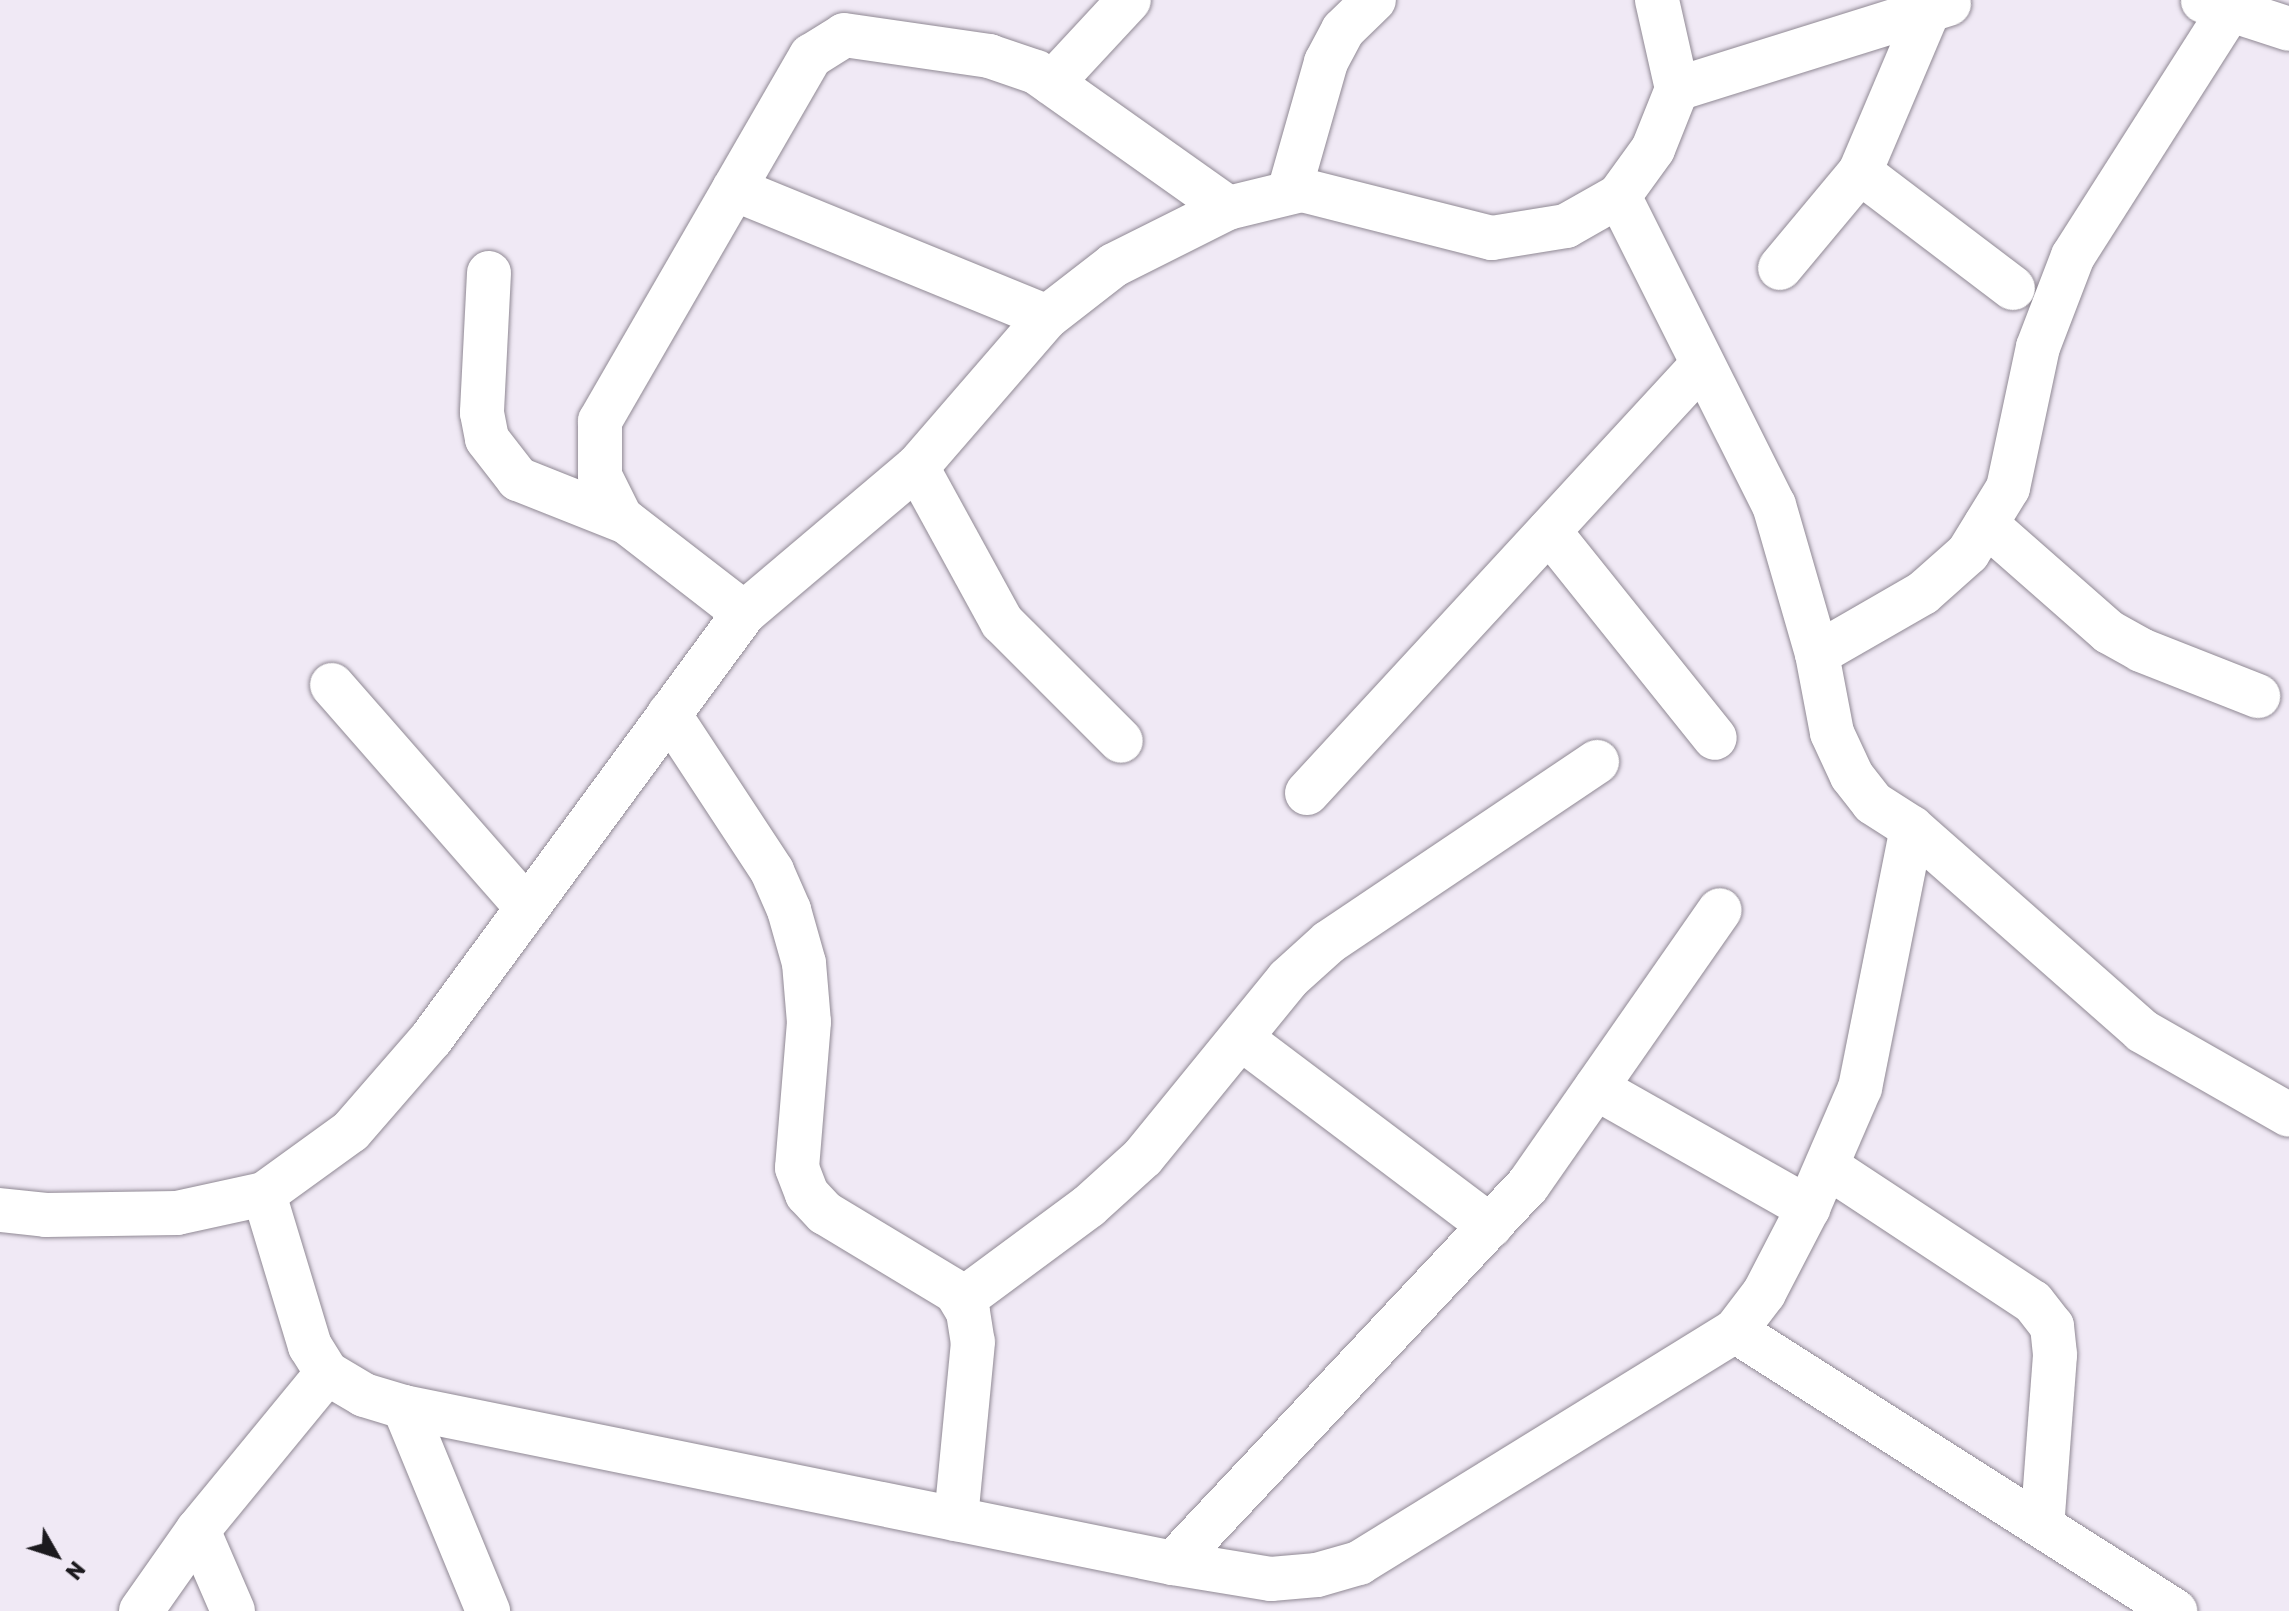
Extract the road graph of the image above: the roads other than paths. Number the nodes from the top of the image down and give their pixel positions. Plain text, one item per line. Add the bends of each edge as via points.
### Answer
1 (1129, 0) edge
2 (1374, 0) edge
3 (1657, 0) edge
4 (1942, 3) edge
5 (2216, 5) edge
6 (853, 17) edge
7 (2289, 29) edge
8 (1052, 83) junction
9 (1677, 89) junction
10 (1860, 172) junction
11 (734, 189) junction
12 (1289, 192) junction
13 (1619, 196) junction
14 (1228, 208) junction
15 (1780, 268) dead end
16 (489, 273) dead end
17 (2013, 288) dead end
18 (1047, 317) junction
19 (1700, 367) junction
20 (917, 467) junction
21 (626, 522) junction
22 (1986, 524) junction
23 (1549, 531) junction
24 (744, 613) junction
25 (1817, 654) junction
26 (332, 685) dead end
27 (2258, 696) dead end
28 (669, 714) junction
29 (1715, 738) dead end
30 (1121, 741) dead end
31 (1597, 762) dead end
32 (1307, 793) dead end
33 (1912, 828) junction
34 (527, 908) junction
35 (1720, 910) dead end
36 (1242, 1039) junction
37 (1596, 1088) junction
38 (2289, 1115) edge
39 (1828, 1167) junction
40 (264, 1194) junction
41 (1808, 1208) junction
42 (0, 1210) edge
43 (1490, 1226) junction
44 (962, 1300) junction
45 (1735, 1331) junction
46 (327, 1373) junction
47 (404, 1407) junction
48 (956, 1519) junction
49 (2042, 1526) junction
50 (198, 1530) junction
51 (1173, 1563) junction
52 (141, 1611) edge
53 (233, 1611) edge
54 (488, 1611) edge
55 (2175, 1611) edge

1 - 8 street
2 - 12 street via 1343,30 1326,62
3 - 9 street
4 - 9 street
4 - 10 street
5 - 7 street
5 - 22 street via 2063,277 2038,347 2008,488
6 - 8 street via 989,56
6 - 11 street via 811,56
8 - 14 street
9 - 13 street via 1653,149
10 - 15 street
10 - 17 street
11 - 18 street
11 - 21 street via 600,421 600,476
12 - 13 street via 1302,190 1492,238 1566,226
12 - 14 street
13 - 19 street
14 - 18 street via 1114,265
16 - 21 street via 482,413 487,439 518,479
18 - 20 street
19 - 23 street
19 - 25 street via 1774,505
20 - 24 street
20 - 30 street via 1002,622
21 - 24 street
22 - 25 street via 1968,553 1923,593
22 - 27 street via 2109,632
23 - 29 street
23 - 32 street
24 - 28 street
25 - 33 street via 1832,733 1852,776 1873,803
26 - 34 street
28 - 34 street
28 - 44 street via 772,871 793,923 804,963 809,1022 797,1168 807,1194 825,1213 915,1264
31 - 36 street via 1329,942 1288,979
33 - 38 street via 2142,1031
33 - 39 street via 1860,1088
34 - 40 street via 431,1039 351,1131
35 - 37 street
36 - 43 street
36 - 44 street via 1143,1157 1089,1206
37 - 41 street
37 - 43 street via 1528,1185
39 - 41 street
39 - 49 street via 2033,1302 2052,1326
40 - 42 street via 177,1213 46,1215
40 - 46 street via 310,1346
41 - 45 street via 1764,1293
43 - 51 street
44 - 48 street via 973,1342
45 - 49 street
45 - 51 street via 1359,1563 1317,1575 1271,1579
46 - 47 street via 364,1395
46 - 50 street
47 - 48 street
47 - 54 street
48 - 51 street
49 - 55 street
50 - 52 street
50 - 53 street

